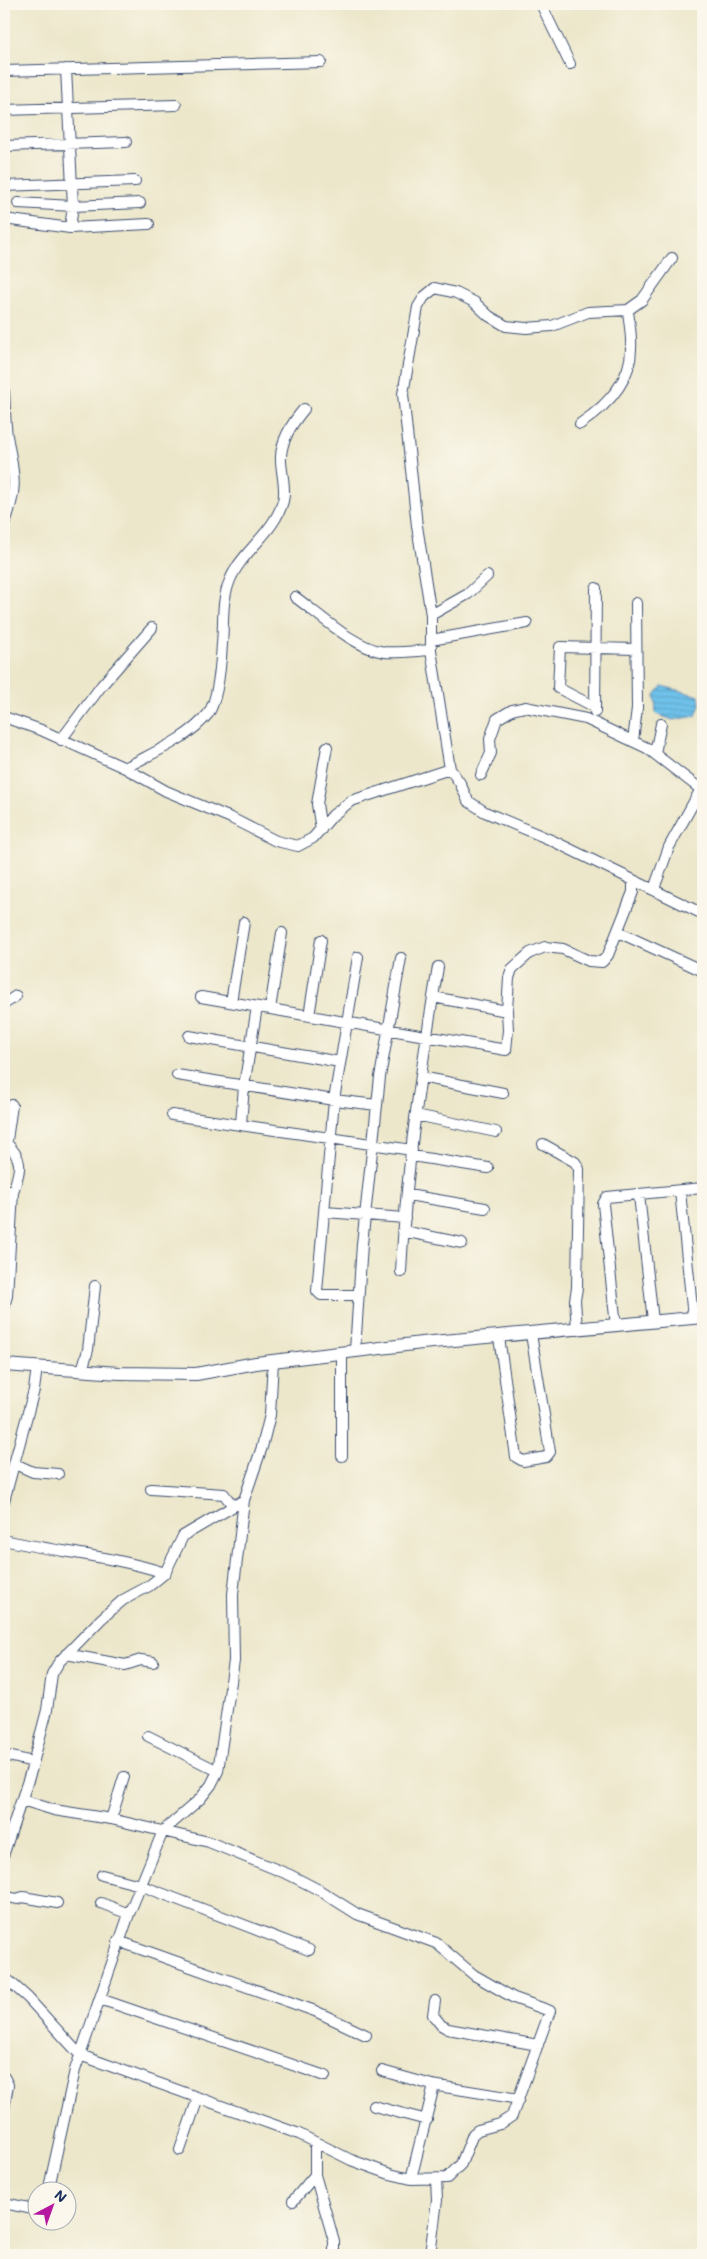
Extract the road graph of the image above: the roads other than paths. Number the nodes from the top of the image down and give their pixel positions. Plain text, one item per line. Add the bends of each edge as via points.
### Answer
1 (541, 4) edge
2 (321, 62) dead end
3 (570, 64) dead end
4 (66, 69) junction
5 (4, 71) edge
6 (176, 106) dead end
7 (67, 108) junction
8 (4, 110) edge
9 (126, 142) dead end
10 (69, 144) junction
11 (4, 146) edge
12 (135, 182) dead end
13 (71, 183) junction
14 (4, 186) edge
15 (18, 203) dead end
16 (140, 203) dead end
17 (73, 206) junction
18 (4, 219) edge
19 (149, 224) dead end
20 (70, 228) junction
21 (672, 258) dead end
22 (628, 310) junction
23 (4, 392) edge
24 (304, 409) dead end
25 (580, 424) dead end
26 (4, 524) edge
27 (487, 576) dead end
28 (596, 588) dead end
29 (295, 597) dead end
30 (636, 603) dead end
31 (431, 615) junction
32 (527, 623) dead end
33 (152, 628) dead end
34 (431, 645) junction
35 (595, 647) junction
36 (635, 649) junction
37 (595, 707) junction
38 (4, 717) edge
39 (595, 723) junction
40 (661, 724) dead end
41 (61, 740) junction
42 (633, 741) junction
43 (327, 747) dead end
44 (655, 753) junction
45 (125, 768) junction
46 (450, 769) junction
47 (481, 775) dead end
48 (702, 790) edge
49 (321, 830) junction
50 (634, 880) junction
51 (654, 889) junction
52 (703, 914) edge
53 (244, 922) dead end
54 (618, 932) junction
55 (282, 933) dead end
56 (321, 940) dead end
57 (358, 958) dead end
58 (401, 958) dead end
59 (438, 968) dead end
60 (703, 971) edge
61 (16, 996) dead end
62 (201, 997) dead end
63 (433, 997) junction
64 (231, 1002) junction
65 (4, 1004) edge
66 (257, 1007) junction
67 (270, 1009) junction
68 (506, 1011) junction
69 (309, 1016) junction
70 (349, 1023) junction
71 (388, 1030) junction
72 (188, 1036) dead end
73 (426, 1037) junction
74 (250, 1047) junction
75 (340, 1062) junction
76 (177, 1075) dead end
77 (421, 1077) junction
78 (244, 1086) junction
79 (503, 1093) dead end
80 (334, 1100) junction
81 (12, 1105) dead end
82 (377, 1105) junction
83 (172, 1115) dead end
84 (416, 1115) junction
85 (241, 1124) junction
86 (496, 1132) dead end
87 (330, 1140) junction
88 (5, 1143) edge
89 (543, 1144) dead end
90 (373, 1145) junction
91 (412, 1153) junction
92 (488, 1168) dead end
93 (703, 1188) edge
94 (8, 1191) edge
95 (680, 1191) junction
96 (408, 1195) junction
97 (639, 1195) junction
98 (485, 1208) dead end
99 (325, 1212) junction
100 (365, 1214) junction
101 (405, 1218) junction
102 (404, 1231) junction
103 (462, 1243) dead end
104 (401, 1272) dead end
105 (96, 1286) dead end
106 (358, 1296) junction
107 (4, 1306) edge
108 (698, 1317) edge
109 (653, 1321) junction
110 (616, 1326) junction
111 (577, 1330) junction
112 (531, 1334) junction
113 (500, 1337) junction
114 (348, 1352) junction
115 (273, 1360) junction
116 (4, 1365) edge
117 (37, 1367) junction
118 (82, 1370) junction
119 (342, 1456) dead end
120 (14, 1464) junction
121 (58, 1474) dead end
122 (151, 1489) dead end
123 (244, 1500) junction
124 (4, 1501) edge
125 (233, 1506) junction
126 (4, 1540) edge
127 (165, 1573) junction
128 (66, 1654) junction
129 (153, 1662) dead end
130 (148, 1736) dead end
131 (4, 1755) edge
132 (34, 1762) junction
133 (218, 1771) junction
134 (124, 1777) dead end
135 (22, 1800) junction
136 (111, 1819) junction
137 (163, 1831) junction
138 (4, 1853) edge
139 (102, 1875) dead end
140 (140, 1885) junction
141 (4, 1896) edge
142 (57, 1903) dead end
143 (101, 1903) dead end
144 (128, 1914) junction
145 (118, 1941) junction
146 (309, 1950) dead end
147 (4, 1979) edge
148 (100, 1999) junction
149 (435, 2001) dead end
150 (366, 2034) dead end
151 (538, 2045) junction
152 (80, 2055) junction
153 (382, 2071) dead end
154 (325, 2076) dead end
155 (4, 2077) edge
156 (432, 2085) junction
157 (198, 2098) junction
158 (519, 2099) junction
159 (374, 2106) dead end
160 (4, 2108) edge
161 (427, 2120) junction
162 (315, 2143) junction
163 (180, 2150) dead end
164 (316, 2175) junction
165 (436, 2179) junction
166 (411, 2180) junction
167 (50, 2182) edge
168 (293, 2201) dead end
169 (4, 2203) edge
170 (28, 2208) edge
171 (334, 2255) edge
172 (430, 2255) edge

1 - 3 street
2 - 4 street
4 - 5 street
4 - 7 street
6 - 7 street
7 - 8 street
7 - 10 street
9 - 10 street
10 - 11 street
10 - 13 street
12 - 13 street
13 - 14 street
13 - 17 street
15 - 17 street
16 - 17 street
17 - 20 street
18 - 20 street
19 - 20 street
21 - 22 street via 642,300
22 - 25 street via 632,350 628,369 609,401
22 - 31 street via 588,312 552,326 526,328 506,326 474,302 436,288 418,307 403,394 417,526
23 - 26 street via 7,435 15,477 13,502
24 - 45 street via 287,434 281,456 284,494 277,516 230,578 223,607 219,681 209,713 188,732
27 - 31 street via 468,594
28 - 35 street
29 - 34 street via 368,648 383,652
30 - 36 street
31 - 34 street
32 - 34 street
33 - 41 street via 102,685
34 - 46 street
35 - 36 street
35 - 37 street
35 - 37 street via 560,647 558,688
36 - 42 street via 637,708
37 - 39 street
38 - 41 street
39 - 42 street
39 - 47 street via 525,707 512,710 497,718 490,739 490,753
40 - 44 street
41 - 45 street
42 - 44 street
43 - 49 street via 318,804
44 - 48 street
45 - 49 street via 166,791 276,841 298,846
46 - 49 street via 351,801
46 - 50 street via 468,800 479,808
48 - 51 street via 669,847
50 - 51 street
50 - 54 street via 633,892
51 - 52 street
53 - 64 street
54 - 60 street
54 - 68 street via 608,955 599,963 563,949 545,947 530,953 512,969
55 - 67 street
56 - 69 street
57 - 70 street
58 - 71 street
59 - 63 street
61 - 65 street
62 - 64 street
63 - 68 street
63 - 73 street
64 - 66 street
66 - 67 street
66 - 74 street
67 - 69 street
68 - 73 street via 506,1050
69 - 70 street
70 - 71 street
70 - 75 street
71 - 73 street
71 - 82 street
72 - 74 street
73 - 77 street
74 - 75 street
74 - 78 street
75 - 80 street
76 - 78 street
77 - 79 street
77 - 84 street
78 - 80 street
78 - 85 street
80 - 82 street
80 - 87 street
81 - 88 street
82 - 90 street
83 - 85 street
84 - 86 street
84 - 91 street
85 - 87 street
87 - 90 street
87 - 99 street
88 - 94 street via 19,1160 19,1172
89 - 111 street via 576,1162 579,1169
90 - 91 street
90 - 100 street
91 - 92 street
91 - 96 street
93 - 95 street
94 - 107 street
95 - 97 street
95 - 108 street
96 - 98 street
96 - 101 street
97 - 109 street
97 - 110 street via 607,1197 603,1202
99 - 100 street
99 - 106 street via 317,1291 321,1295
100 - 101 street
100 - 106 street
101 - 102 street
102 - 103 street
102 - 104 street
105 - 118 street via 88,1350
106 - 114 street
108 - 109 street
109 - 110 street
110 - 111 street
111 - 112 street
112 - 113 street
112 - 113 street via 550,1452 546,1457 523,1461 516,1457
113 - 114 street
114 - 115 street
114 - 119 street
115 - 118 street via 196,1374
115 - 123 street via 270,1416
116 - 117 street
117 - 118 street
117 - 120 street
120 - 121 street via 33,1472
120 - 124 street
122 - 125 street via 224,1494
123 - 125 street
123 - 133 street via 233,1594 234,1662
125 - 127 street via 183,1536
126 - 127 street
127 - 128 street via 124,1600
128 - 129 street via 125,1665 141,1660
128 - 132 street via 52,1674
130 - 133 street
131 - 132 street
132 - 135 street
133 - 137 street via 200,1799
134 - 136 street
135 - 136 street via 54,1810
135 - 138 street
136 - 137 street
137 - 140 street
137 - 151 street via 209,1842 290,1875 357,1914 442,1947 474,1975 514,1998 550,2011
139 - 140 street
140 - 144 street
140 - 146 street
141 - 142 street
143 - 144 street
144 - 145 street
145 - 148 street
145 - 150 street via 316,2011
147 - 152 street via 28,1998
148 - 152 street
148 - 154 street
149 - 151 street via 433,2015 440,2025 448,2029
151 - 158 street
152 - 157 street
152 - 167 street
153 - 156 street
155 - 160 street via 8,2085
156 - 158 street
156 - 161 street via 434,2090
157 - 162 street via 299,2134
157 - 163 street
158 - 165 street via 508,2120 483,2127 474,2134 457,2170 447,2178
159 - 161 street
161 - 166 street
162 - 164 street
162 - 166 street
164 - 168 street
164 - 171 street via 334,2241
165 - 166 street
165 - 172 street via 437,2200
169 - 170 street

